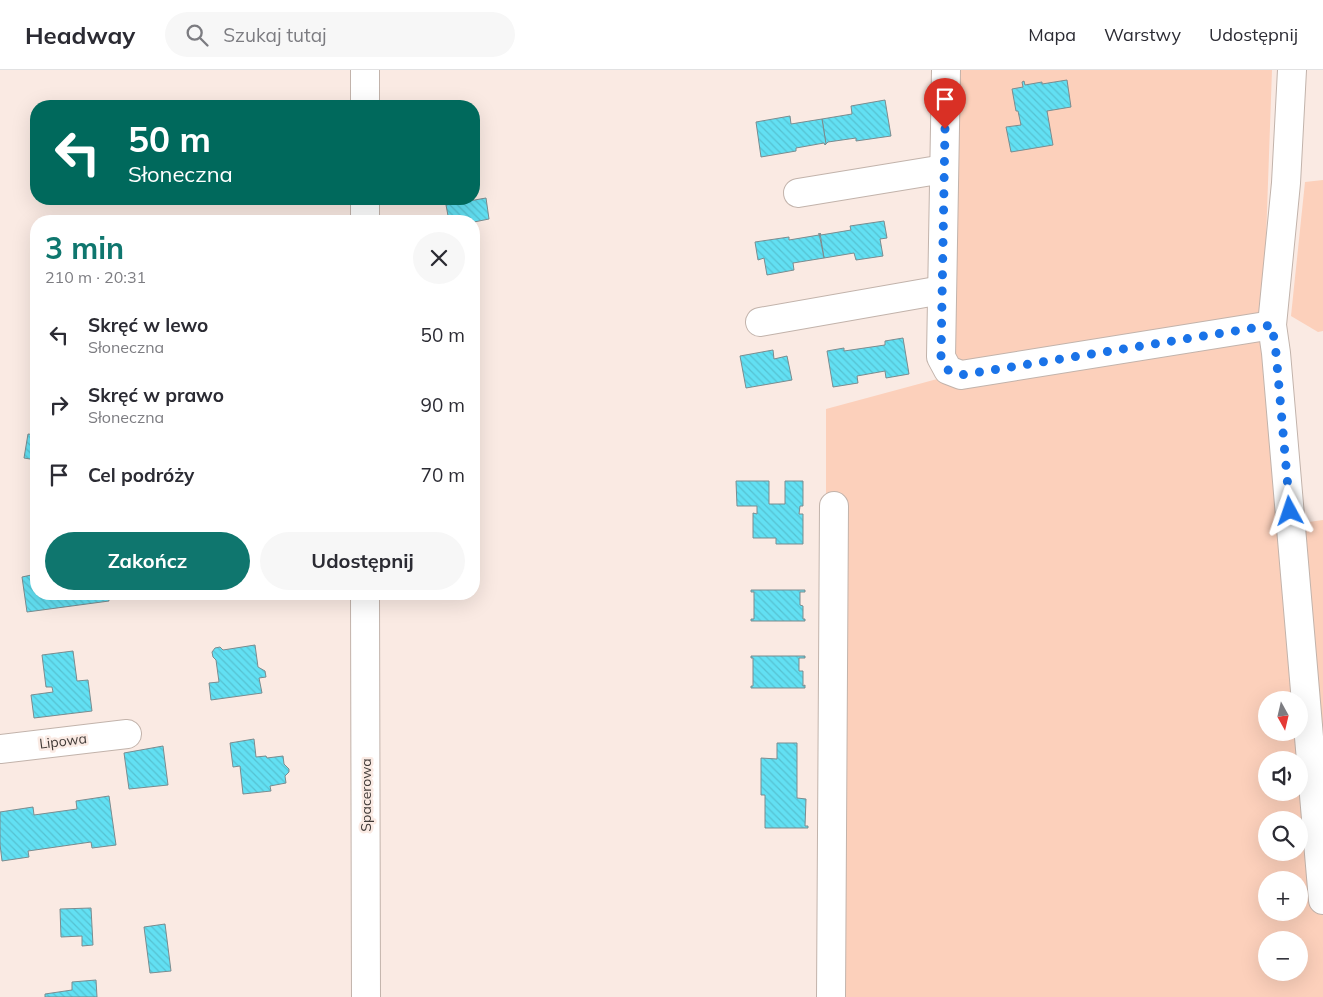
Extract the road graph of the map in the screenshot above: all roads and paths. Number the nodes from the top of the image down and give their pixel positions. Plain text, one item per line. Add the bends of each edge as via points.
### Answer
1 (365, 70) edge
2 (946, 70) edge
3 (1292, 70) edge
4 (365, 100) edge
5 (944, 169) junction
6 (798, 193) dead end
7 (942, 290) junction
8 (760, 322) dead end
9 (1272, 325) junction
10 (834, 506) dead end
11 (365, 600) edge
12 (127, 734) dead end
13 (0, 749) edge
14 (1323, 900) edge
15 (366, 997) edge
16 (831, 997) edge

1 - 4 street
2 - 5 street
3 - 9 street via 1286,183
5 - 6 street
5 - 7 street
7 - 8 street
7 - 9 street via 941,357 948,370 961,375
9 - 14 street
10 - 16 street
11 - 15 street, Spacerowa
12 - 13 street, Lipowa

